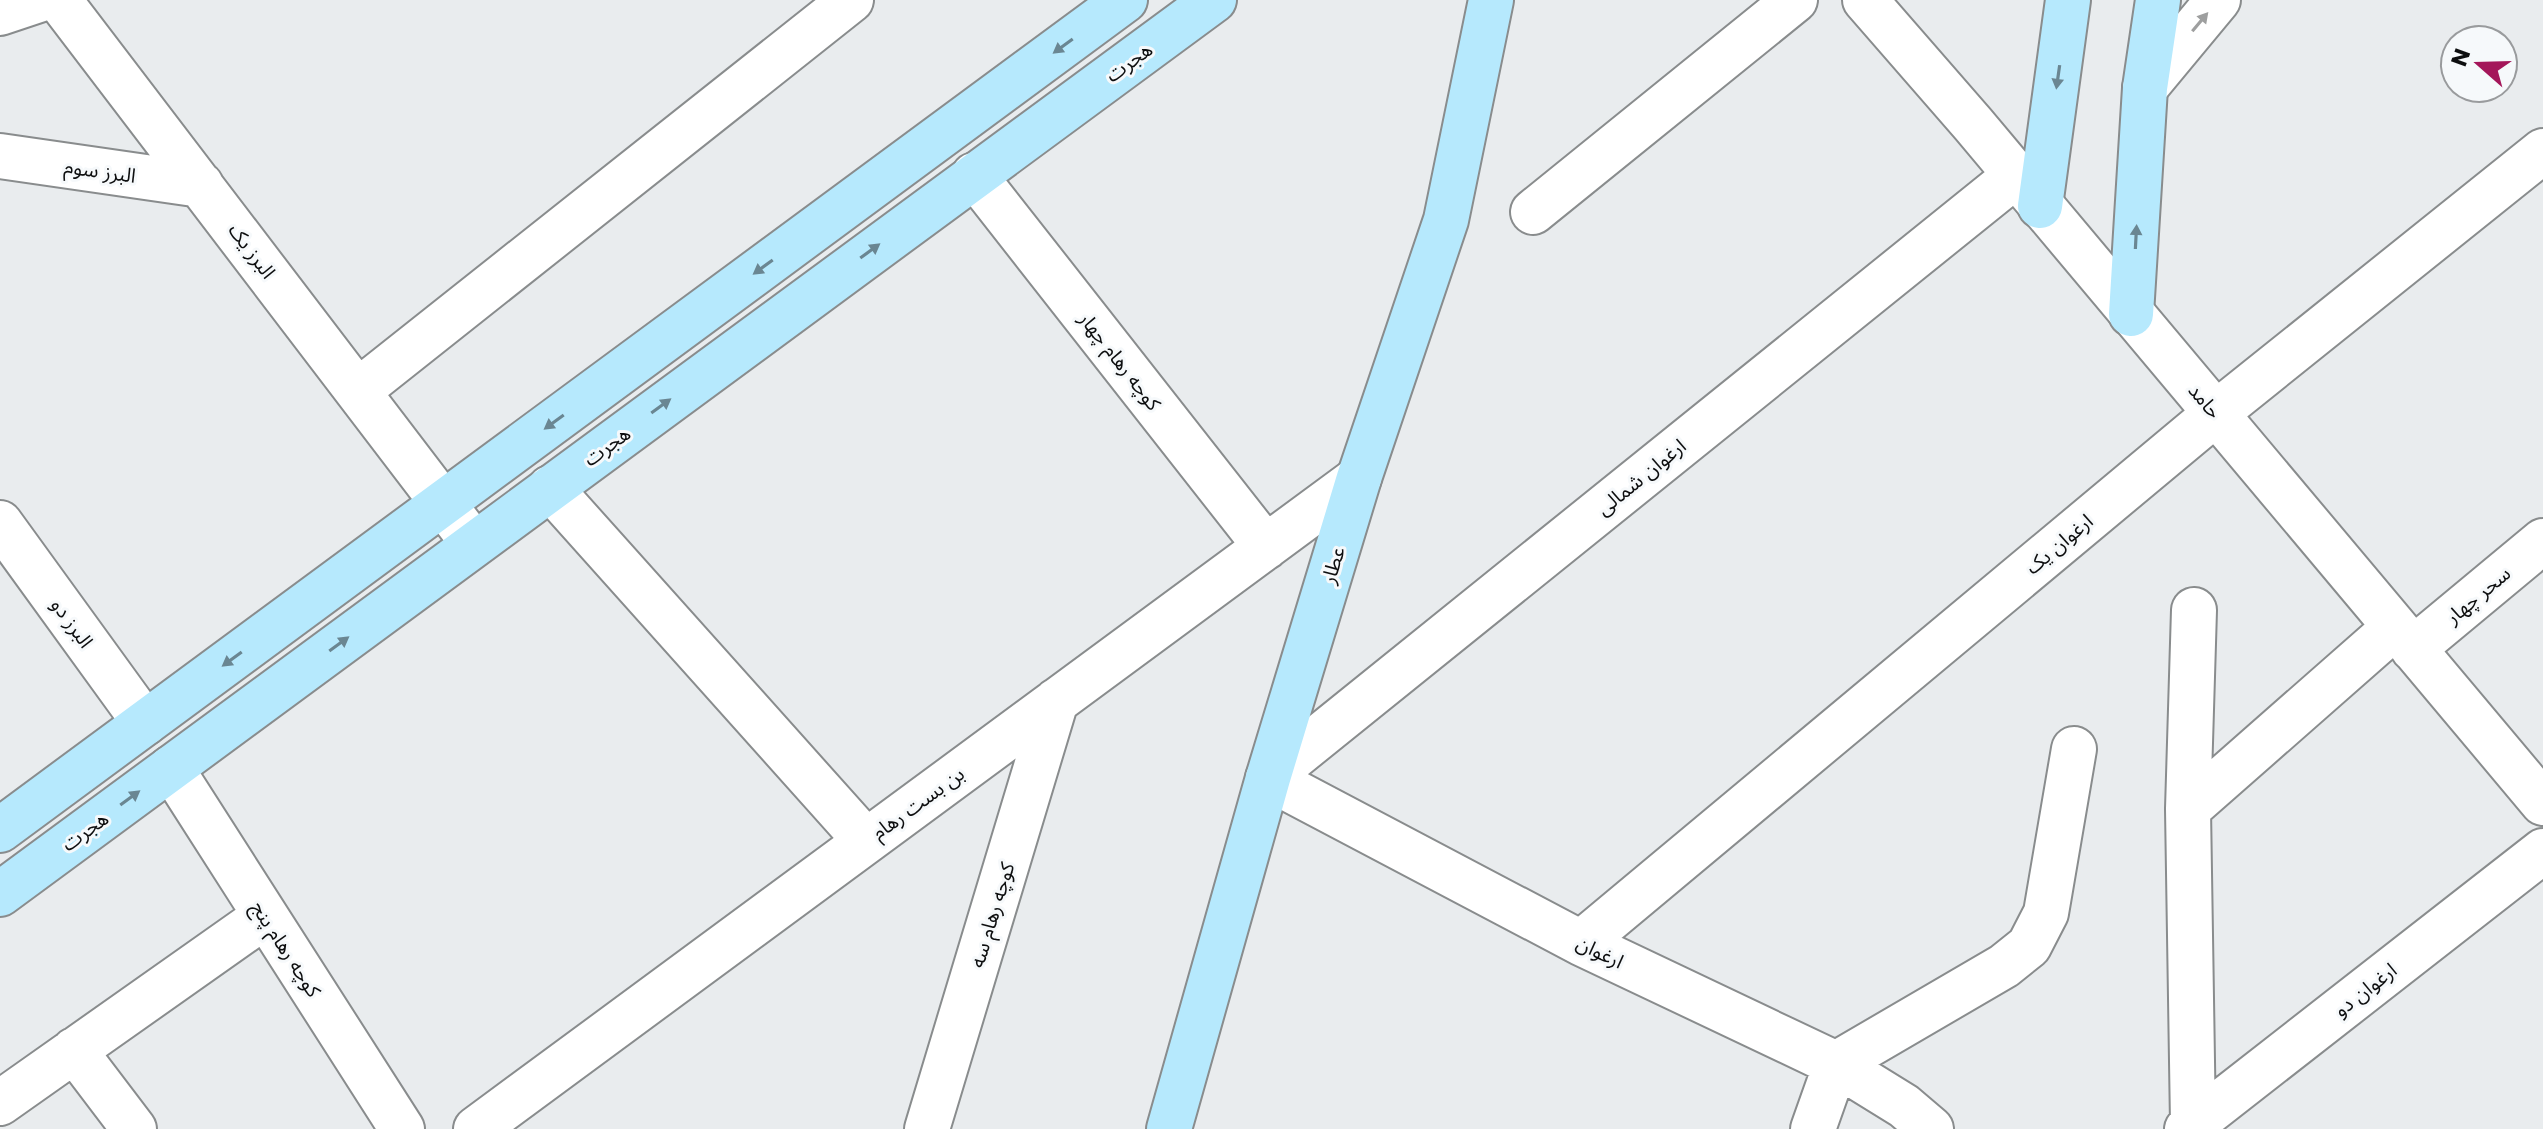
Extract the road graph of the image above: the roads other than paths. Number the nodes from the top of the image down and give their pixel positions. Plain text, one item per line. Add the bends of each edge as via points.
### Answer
1 (39, 0) edge
2 (59, 0) edge
3 (851, 0) edge
4 (1125, 0) edge
5 (1214, 0) edge
6 (1491, 0) edge
7 (1795, 0) edge
8 (1865, 0) edge
9 (2068, 0) edge
10 (2158, 0) edge
11 (2218, 0) edge
12 (0, 13) edge
13 (2145, 88) junction
14 (2543, 151) edge
15 (0, 156) edge
16 (974, 175) junction
17 (201, 185) junction
18 (2028, 191) junction
19 (1533, 212) dead end
20 (2131, 314) junction
21 (358, 391) junction
22 (2215, 414) junction
23 (1359, 478) junction
24 (550, 488) junction
25 (444, 503) junction
26 (0, 523) edge
27 (2543, 541) edge
28 (474, 544) junction
29 (1266, 547) junction
30 (2194, 610) dead end
31 (2404, 638) junction
32 (1056, 701) junction
33 (145, 723) junction
34 (2074, 749) dead end
35 (171, 768) junction
36 (1268, 778) junction
37 (2543, 803) edge
38 (2188, 809) junction
39 (0, 830) edge
40 (866, 841) junction
41 (2543, 851) edge
42 (0, 894) edge
43 (265, 916) junction
44 (1581, 943) junction
45 (74, 1050) junction
46 (1836, 1064) junction
47 (0, 1103) edge
48 (2190, 1127) edge
49 (134, 1129) edge
50 (402, 1129) edge
51 (476, 1129) edge
52 (927, 1129) edge
53 (1169, 1129) edge
54 (1813, 1129) edge
55 (1931, 1129) edge

1 - 12 street
2 - 17 street, البرز یک
3 - 21 street
4 -> 25 street
5 - 16 street, هجرت
6 - 23 street, عطار via 1446,220
7 - 19 street
8 - 18 street, حامد
9 -> 18 street
10 - 13 street
13 -> 11 street
20 -> 13 street
14 - 22 street, ارغوان یک
15 - 17 street, البرز سوم
24 -> 16 street, هجرت
16 - 29 street, کوچه رهام چهار
17 - 21 street, البرز یک
18 - 20 street, حامد
18 - 36 street, ارغوان شمالی
20 - 22 street, حامد
21 - 25 street, البرز یک
22 - 31 street, حامد
22 - 44 street, ارغوان یک
23 - 29 street, بن بست رهام
23 - 36 street, عطار
24 - 28 street, هجرت
24 - 40 street
25 - 28 street, البرز یک
25 -> 33 street
26 - 33 street, البرز دو
27 - 31 street, سحر چهار
35 -> 28 street, هجرت
29 - 32 street, بن بست رهام
30 - 38 street
31 - 37 street, حامد
31 - 38 street, سحر چهار
32 - 40 street, بن بست رهام
32 - 52 street, کوچه رهام سه
33 - 39 street
34 - 46 street via 2046,913 2029,946 2004,966
42 -> 35 street, هجرت
35 - 43 street, کوچه رهام پنج
36 - 44 street, ارغوان
36 - 53 street, عطار
38 - 48 street
40 - 51 street, بن بست رهام
41 - 48 street, ارغوان دو
43 - 45 street
43 - 50 street, کوچه رهام پنج
44 - 46 street, ارغوان
45 - 47 street
45 - 49 street
46 - 54 street
46 - 55 street, ارغوان

